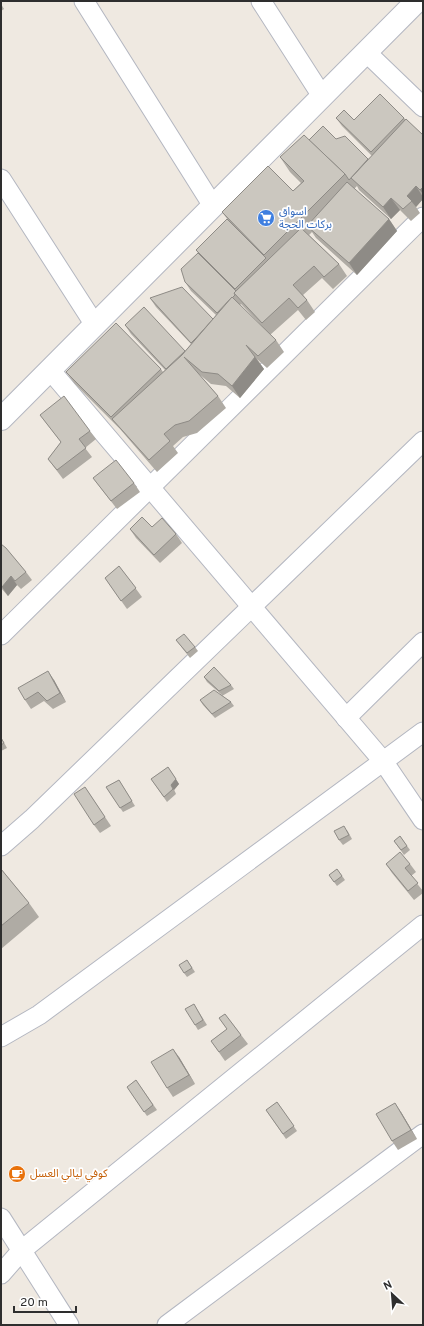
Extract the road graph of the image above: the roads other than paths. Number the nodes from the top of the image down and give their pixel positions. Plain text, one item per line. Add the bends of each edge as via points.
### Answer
1 (84, 1) edge
2 (261, 1) edge
3 (417, 1) edge
4 (366, 52) junction
5 (322, 96) junction
6 (423, 107) edge
7 (1, 179) edge
8 (213, 206) junction
9 (423, 217) edge
10 (95, 324) junction
11 (50, 370) junction
12 (1, 419) edge
13 (423, 441) edge
14 (151, 488) junction
15 (252, 607) junction
16 (1, 635) edge
17 (423, 642) edge
18 (346, 718) junction
19 (423, 732) edge
20 (383, 761) junction
21 (423, 820) edge
22 (1, 846) edge
23 (423, 924) edge
24 (1, 1037) edge
25 (423, 1134) edge
26 (1, 1218) edge
27 (22, 1250) junction
28 (1, 1274) edge
29 (69, 1325) edge
30 (167, 1325) edge

1 - 8 street
2 - 5 street
3 - 4 street
4 - 5 street
4 - 6 street
5 - 8 street
7 - 10 street
8 - 10 street
9 - 14 street
10 - 11 street
11 - 12 street
11 - 14 street
13 - 15 street
14 - 15 street
14 - 16 street
15 - 18 street
15 - 22 street
17 - 18 street
18 - 20 street
19 - 20 street
20 - 21 street
20 - 24 street via 39,1015
23 - 27 street
25 - 30 street
26 - 27 street
27 - 28 street
27 - 29 street

